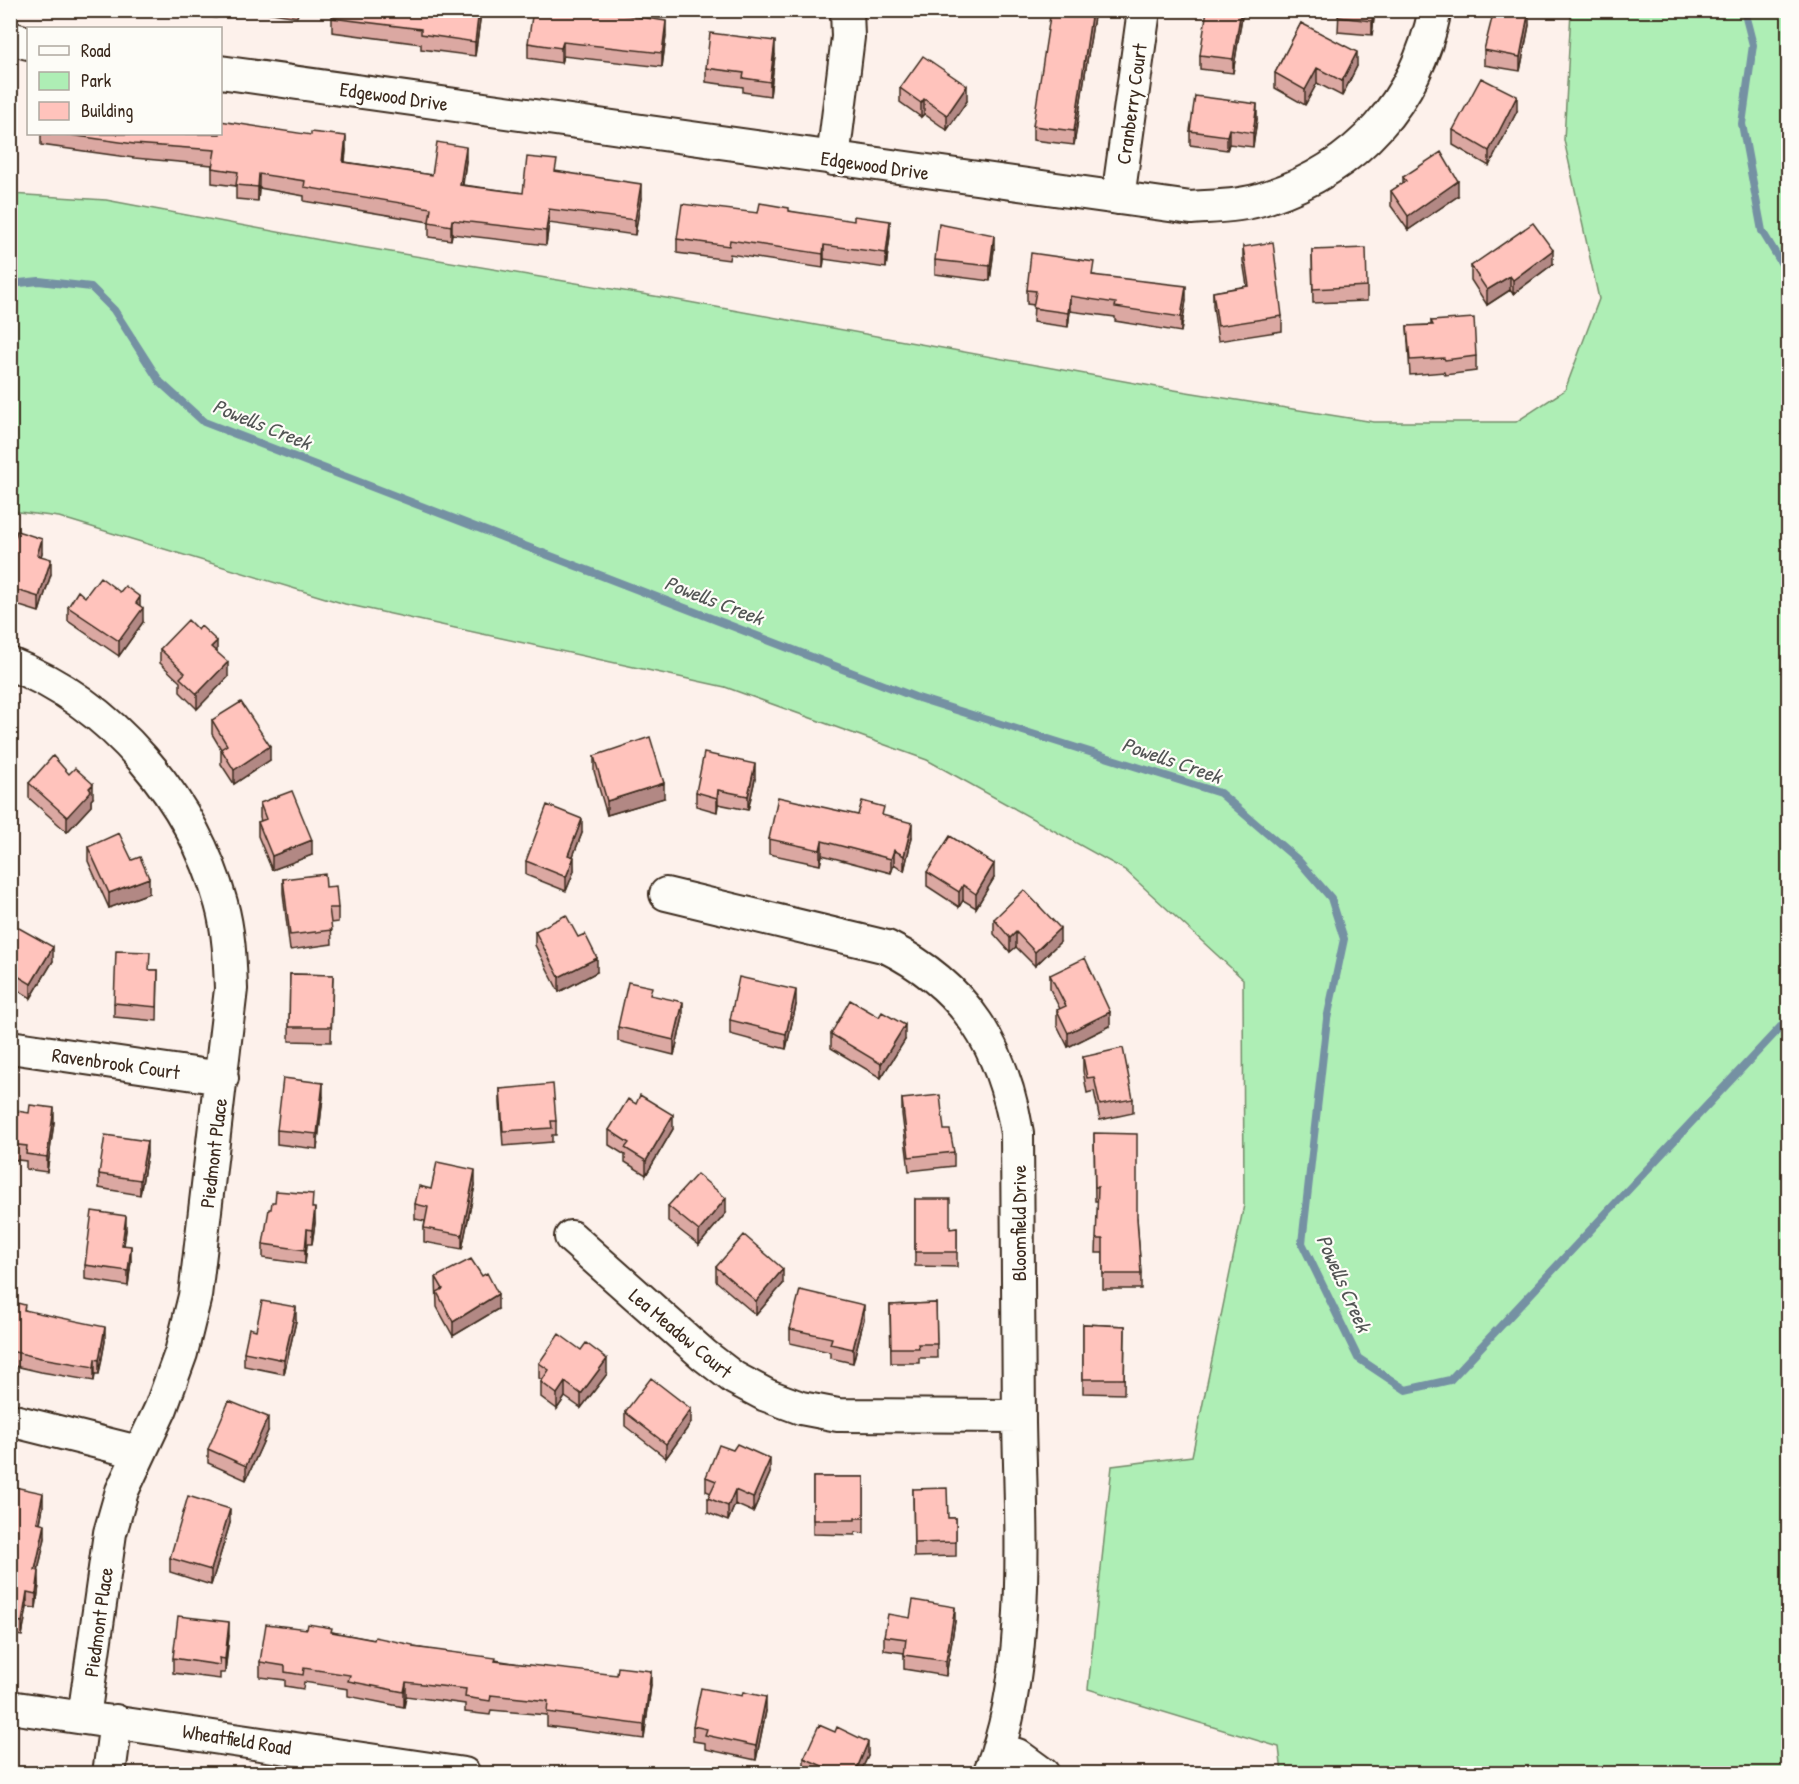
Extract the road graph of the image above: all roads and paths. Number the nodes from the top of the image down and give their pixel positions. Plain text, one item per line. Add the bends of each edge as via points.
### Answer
1 (847, 10) edge
2 (1144, 10) edge
3 (1435, 10) edge
4 (10, 38) edge
5 (27, 43) edge
6 (222, 72) edge
7 (833, 159) junction
8 (1118, 198) junction
9 (10, 664) edge
10 (666, 894) dead end
11 (10, 1047) edge
12 (222, 1078) junction
13 (571, 1237) dead end
14 (1019, 1416) junction
15 (10, 1420) edge
16 (138, 1452) junction
17 (10, 1707) edge
18 (84, 1717) junction
19 (116, 1721) junction
20 (994, 1761) edge
21 (109, 1773) edge
22 (464, 1773) edge
23 (1043, 1773) edge

1 - 7 street via 848,37
2 - 8 street, Cranberry Court
3 - 8 street, Edgewood Drive via 1422,56 1405,91 1355,152 1333,168 1267,198 1229,206 1191,208
4 - 5 street
6 - 7 street, Edgewood Drive
7 - 8 street, Edgewood Drive
9 - 12 street, Piedmont Place via 68,694 104,721 161,781 190,826 222,905 229,947 231,989
10 - 14 street, Bloomfield Drive via 887,947 941,982 987,1037 1011,1097 1017,1133
11 - 12 street, Ravenbrook Court
12 - 16 street, Piedmont Place via 195,1296 181,1353 161,1408
13 - 14 street, Lea Meadow Court via 704,1355 734,1378 766,1395 801,1408 838,1415
14 - 20 street, Bloomfield Drive via 1021,1550 1017,1634 1008,1718
15 - 16 street
16 - 18 street, Piedmont Place via 110,1533
17 - 18 street, Wheatfield Road
18 - 19 street, Wheatfield Road
19 - 21 street
19 - 22 street, Wheatfield Road
20 - 23 street via 1017,1755

